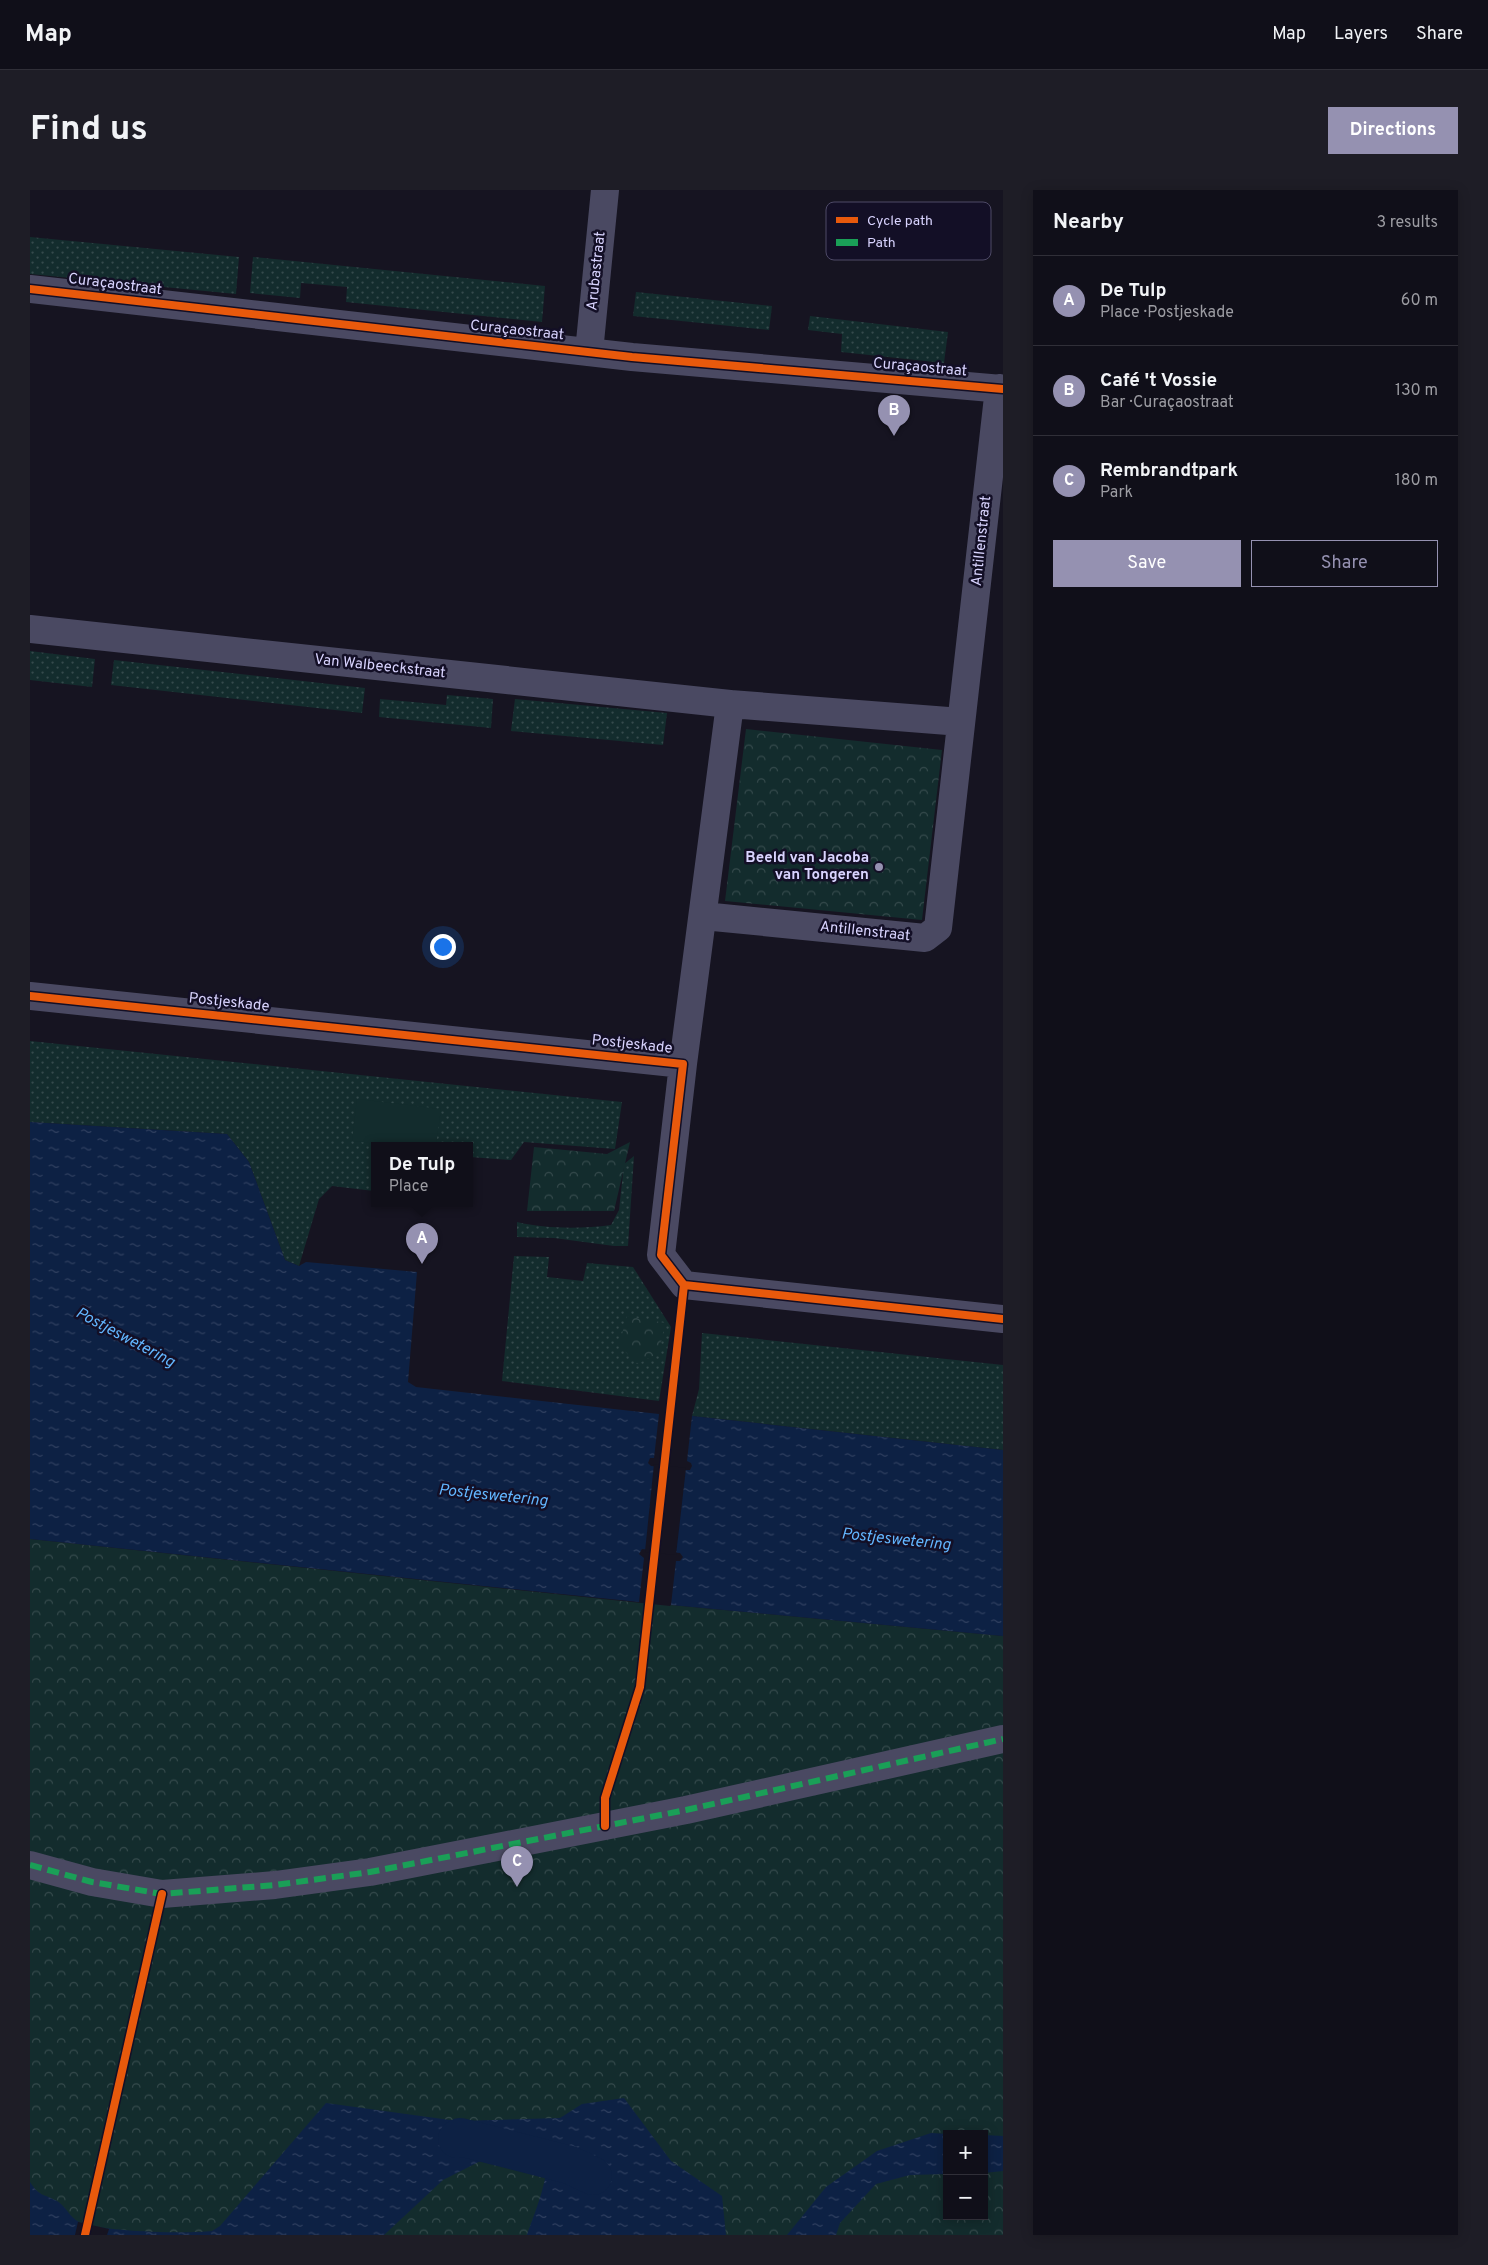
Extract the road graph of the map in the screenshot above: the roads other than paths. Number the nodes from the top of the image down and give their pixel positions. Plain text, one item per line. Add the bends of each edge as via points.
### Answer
1 (606, 190) edge
2 (30, 289) edge
3 (589, 352) junction
4 (1001, 389) edge
5 (30, 629) edge
6 (730, 704) junction
7 (961, 722) junction
8 (703, 916) junction
9 (30, 996) edge
10 (683, 1064) junction
11 (1003, 1319) edge
12 (1003, 1739) edge
13 (30, 1865) edge

1 - 3 street, Arubastraat
2 - 3 street, Curaçaostraat
3 - 4 street, Curaçaostraat
4 - 7 street, Antillenstraat
5 - 6 street, Van Walbeeckstraat
6 - 7 street
6 - 8 street
7 - 8 street, Antillenstraat via 938,928 925,938
8 - 10 street
9 - 10 street, Postjeskade
10 - 11 street, Postjeskade via 661,1255 684,1286
12 - 13 street via 686,1810 370,1872 275,1885 162,1894 92,1882

